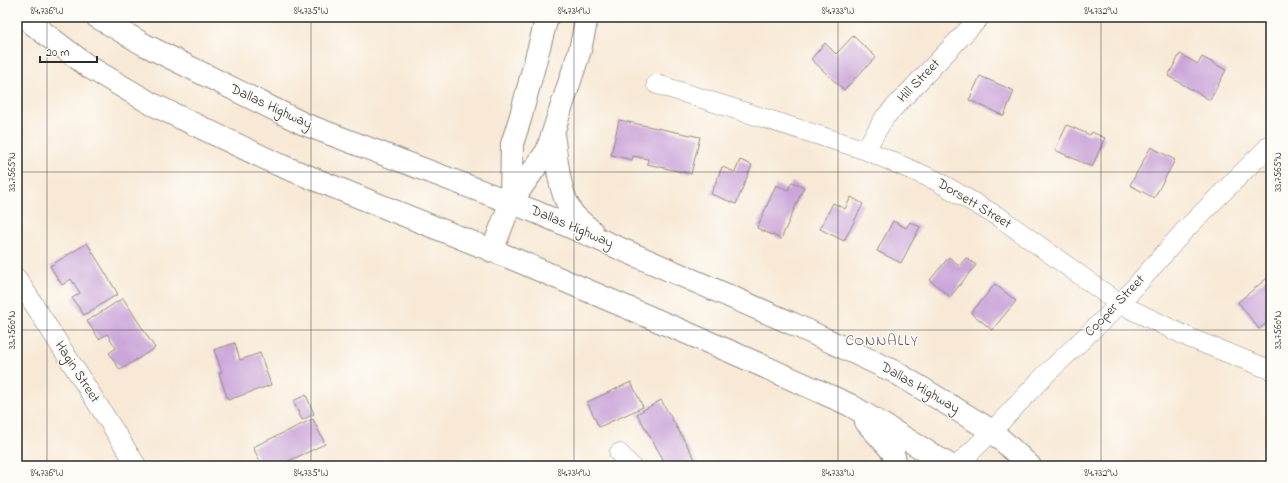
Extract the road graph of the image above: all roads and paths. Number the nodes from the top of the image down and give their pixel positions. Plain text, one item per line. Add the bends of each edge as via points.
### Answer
1 (25, 17) edge
2 (97, 17) edge
3 (547, 17) edge
4 (586, 17) edge
5 (980, 17) edge
6 (656, 84) dead end
7 (553, 133) junction
8 (1271, 144) edge
9 (864, 150) junction
10 (511, 202) junction
11 (601, 239) junction
12 (492, 251) junction
13 (17, 278) edge
14 (1120, 304) junction
15 (1271, 370) edge
16 (850, 405) junction
17 (992, 431) junction
18 (137, 466) edge
19 (896, 466) edge
20 (951, 466) edge
21 (957, 466) edge
22 (1030, 466) edge

1 - 12 main road via 88,67 152,104 277,164
2 - 10 main road, Dallas Highway via 145,45 304,124
3 - 10 main road via 512,144
4 - 7 main road via 580,50
5 - 9 street, Hill Street via 885,117
6 - 9 street, Dorsett Street
7 - 10 main road via 547,151
7 - 11 main road via 560,182 572,212
8 - 14 street, Cooper Street via 1184,231
9 - 14 street, Dorsett Street via 935,180 1002,219
10 - 11 main road, Dallas Highway
10 - 12 main road
11 - 17 main road, Dallas Highway via 895,372
12 - 16 main road
13 - 18 street, Hagin Street
14 - 15 street, Dorsett Street via 1192,339
14 - 17 street, Cooper Street via 1044,376
16 - 19 main road via 893,452
16 - 20 main road
17 - 21 street, Cooper Street
17 - 22 main road, Dallas Highway

